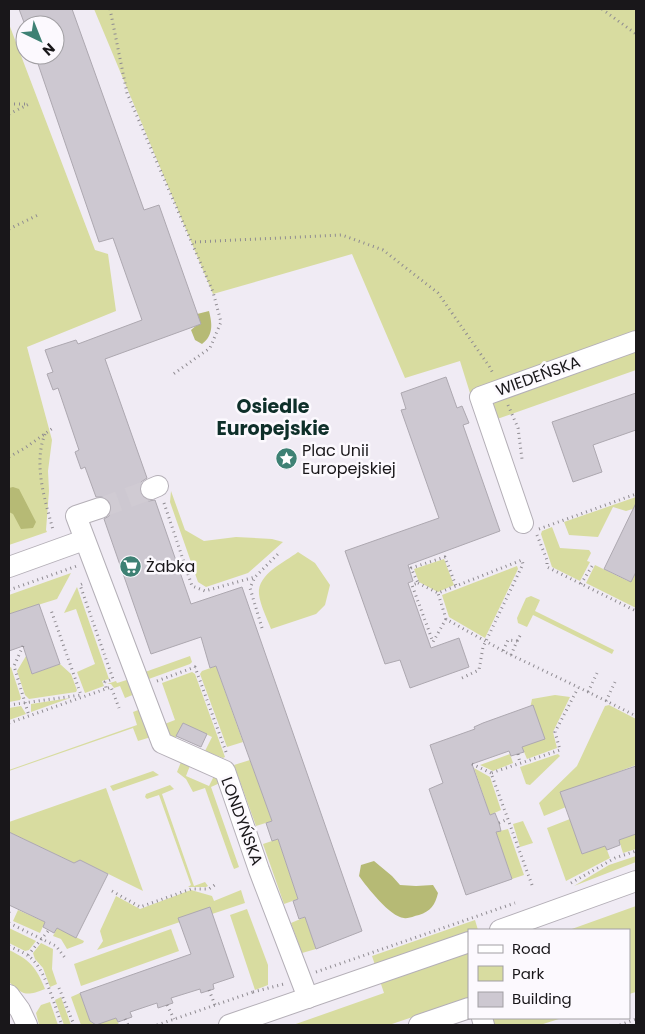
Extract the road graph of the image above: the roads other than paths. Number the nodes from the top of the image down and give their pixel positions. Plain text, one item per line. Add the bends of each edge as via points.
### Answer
1 (636, 341) edge
2 (100, 508) tunnel mouth
3 (523, 523) dead end
4 (84, 540) junction
5 (9, 567) edge
6 (636, 881) edge
7 (503, 929) edge
8 (468, 942) edge
9 (9, 995) edge
10 (308, 998) junction
11 (468, 1008) edge
12 (27, 1025) edge
13 (229, 1025) edge
14 (419, 1025) edge

1 - 3 street, WIEDEŃSKA via 480,397
2 - 4 street via 76,516
4 - 5 street
4 - 10 street, LONDYŃSKA via 162,743 225,771
6 - 7 street
8 - 10 street
9 - 12 street
10 - 13 street
11 - 14 street

